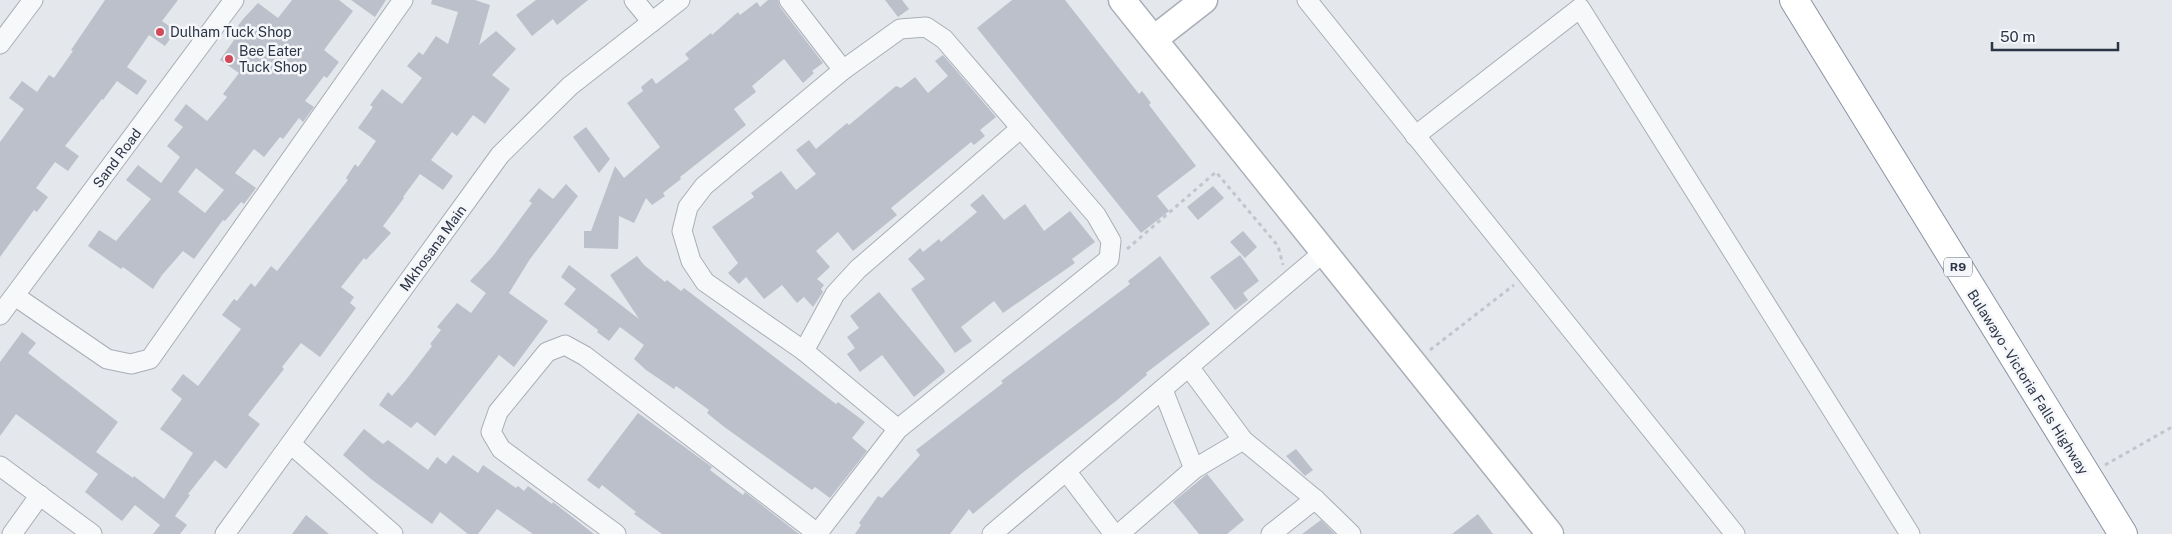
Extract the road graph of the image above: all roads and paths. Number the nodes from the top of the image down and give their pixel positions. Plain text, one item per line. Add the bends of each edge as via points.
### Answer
1 (33, 0) edge
2 (234, 0) edge
3 (403, 0) edge
4 (634, 0) edge
5 (680, 0) edge
6 (789, 0) edge
7 (1122, 0) edge
8 (1307, 0) edge
9 (1794, 0) edge
10 (1201, 1) edge
11 (652, 22) junction
12 (1154, 39) junction
13 (0, 44) edge
14 (843, 70) junction
15 (1021, 128) junction
16 (1415, 136) junction
17 (1325, 251) junction
18 (1109, 260) junction
19 (1526, 276) junction
20 (1291, 281) junction
21 (15, 296) junction
22 (0, 315) edge
23 (804, 352) junction
24 (1414, 363) junction
25 (1189, 368) junction
26 (1163, 390) junction
27 (2172, 427) edge
28 (898, 429) junction
29 (1243, 440) junction
30 (292, 445) junction
31 (0, 466) edge
32 (1194, 469) junction
33 (1066, 471) junction
34 (2085, 476) junction
35 (40, 495) junction
36 (1315, 499) junction
37 (12, 534) edge
38 (92, 534) edge
39 (225, 534) edge
40 (393, 534) edge
41 (616, 534) edge
42 (817, 534) edge
43 (992, 534) edge
44 (1114, 534) edge
45 (1120, 534) edge
46 (1271, 534) edge
47 (1351, 534) edge
48 (1550, 534) edge
49 (1735, 534) edge
50 (1910, 534) edge
51 (2123, 534) edge

1 - 13 street
2 - 21 street, Sand Road
3 - 21 street via 150,359 132,364 107,359
4 - 11 street
5 - 11 street, Mkhosana Main
6 - 14 street
7 - 12 street
8 - 16 street
9 - 34 highway, Bulawayo - Victoria Falls Highway / R9
10 - 12 street
11 - 30 street, Mkhosana Main via 570,86 500,155
12 - 17 street
14 - 15 street via 900,28 926,26 944,39
14 - 23 street via 704,186 688,207 682,231 691,261 705,282
15 - 18 street via 1096,215 1111,241
15 - 23 street via 858,269 835,294
16 - 19 street
16 - 50 street via 1580,8
17 - 20 street
17 - 24 street
18 - 20 path via 1130,248 1216,172 1278,246
18 - 28 street
19 - 24 path
19 - 49 street
20 - 25 street
21 - 22 street, Sand Road
23 - 28 street
24 - 48 street
25 - 26 street
25 - 29 street
26 - 32 street
26 - 33 street
27 - 34 path
28 - 42 street
29 - 32 street
29 - 36 street
30 - 39 street, Mkhosana Main
30 - 40 street
31 - 35 street
32 - 45 street
33 - 43 street
33 - 44 street
34 - 51 highway, Bulawayo - Victoria Falls Highway / R9
35 - 37 street
35 - 38 street
36 - 46 street
36 - 47 street
41 - 42 street via 501,450 492,432 498,412 547,352 565,345 585,356

